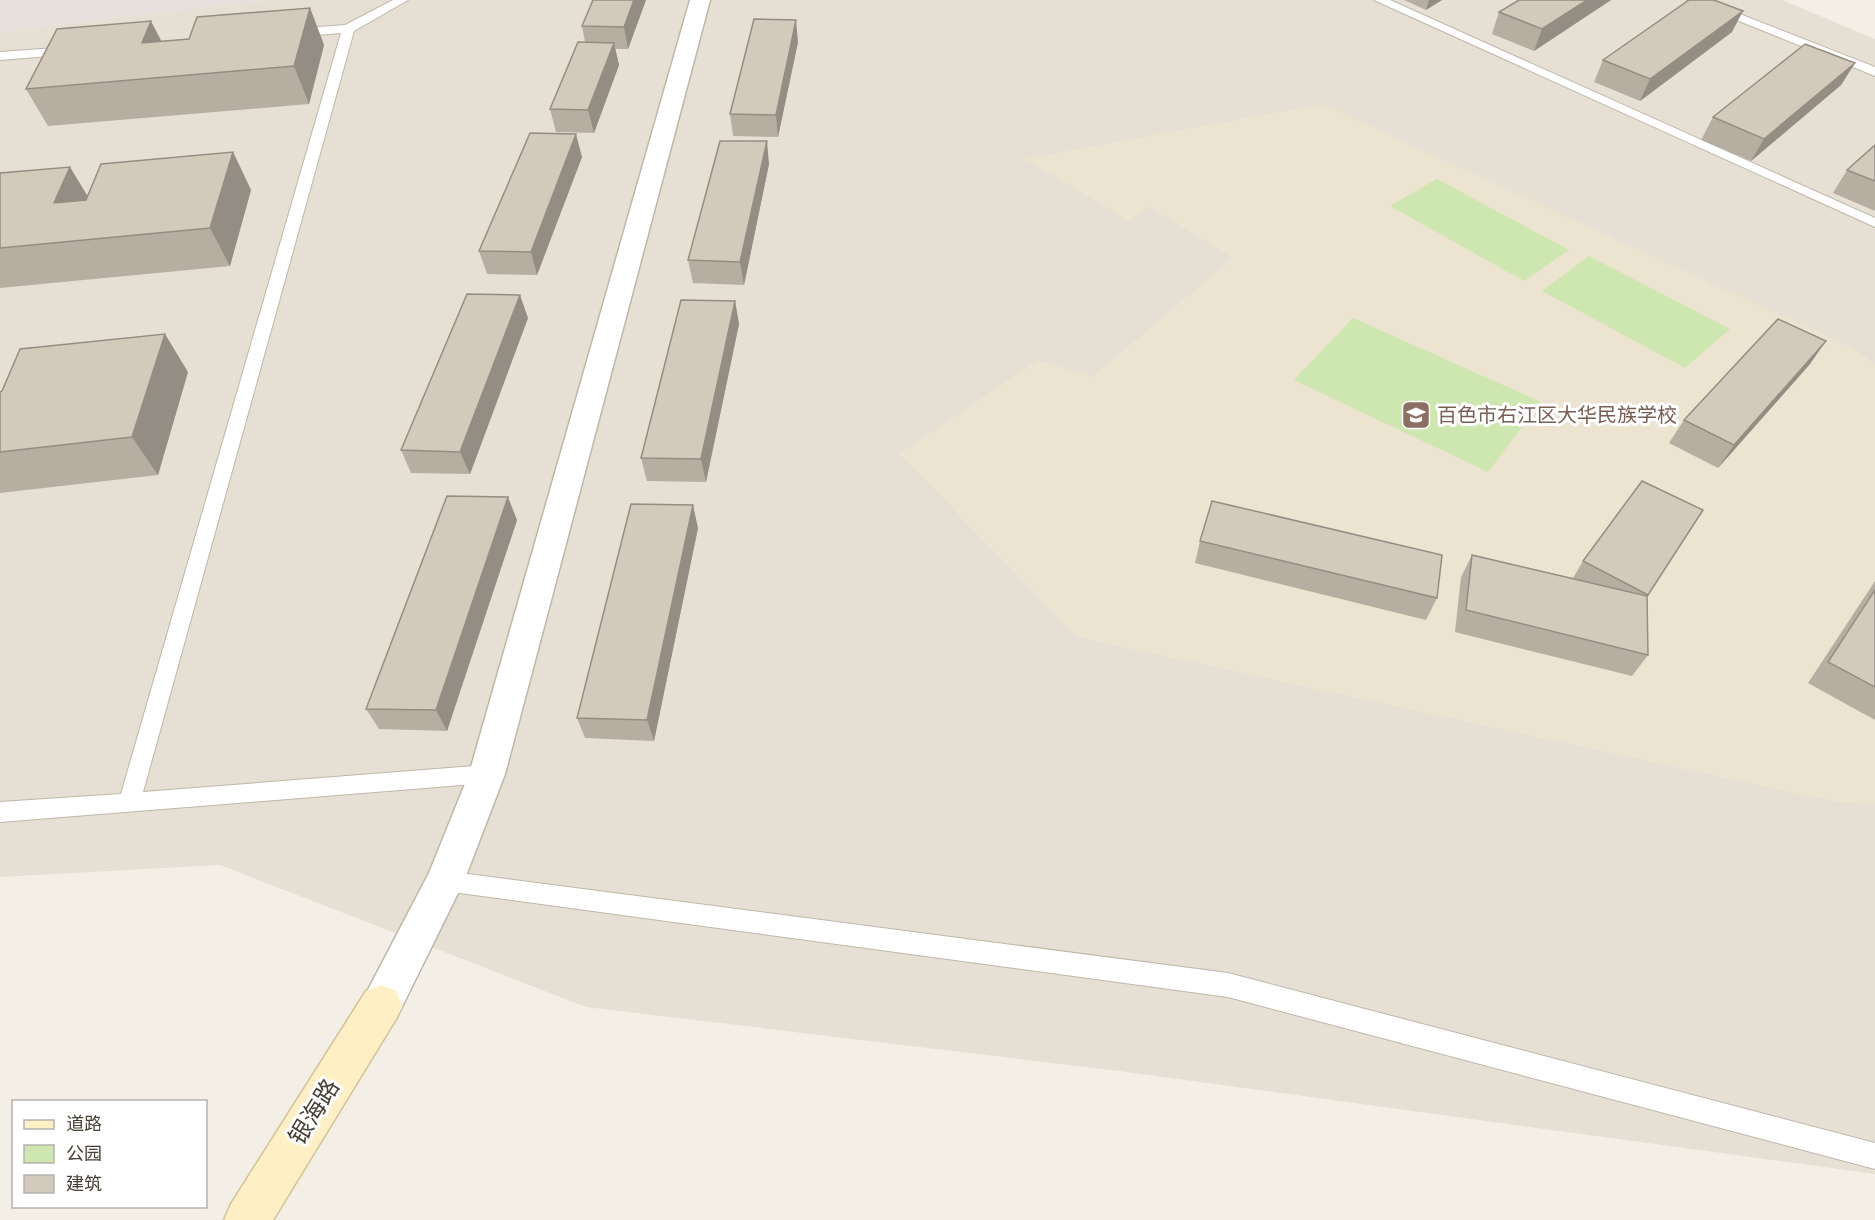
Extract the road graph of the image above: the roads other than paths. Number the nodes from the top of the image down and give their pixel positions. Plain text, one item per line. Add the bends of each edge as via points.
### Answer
1 (402, 0) edge
2 (700, 0) edge
3 (1380, 0) edge
4 (1693, 0) edge
5 (348, 28) junction
6 (278, 34) edge
7 (81, 50) edge
8 (0, 56) edge
9 (1875, 72) edge
10 (1875, 223) edge
11 (487, 774) junction
12 (129, 803) junction
13 (0, 812) edge
14 (445, 881) junction
15 (381, 1005) joint
16 (1875, 1156) edge
17 (247, 1220) edge

1 - 5 lane
2 - 11 street
3 - 10 lane
4 - 9 lane
5 - 6 lane
5 - 12 lane
7 - 8 lane
11 - 12 lane
11 - 14 street
12 - 13 lane
14 - 15 street
14 - 16 lane via 1228,985
15 - 17 street, 银海路

